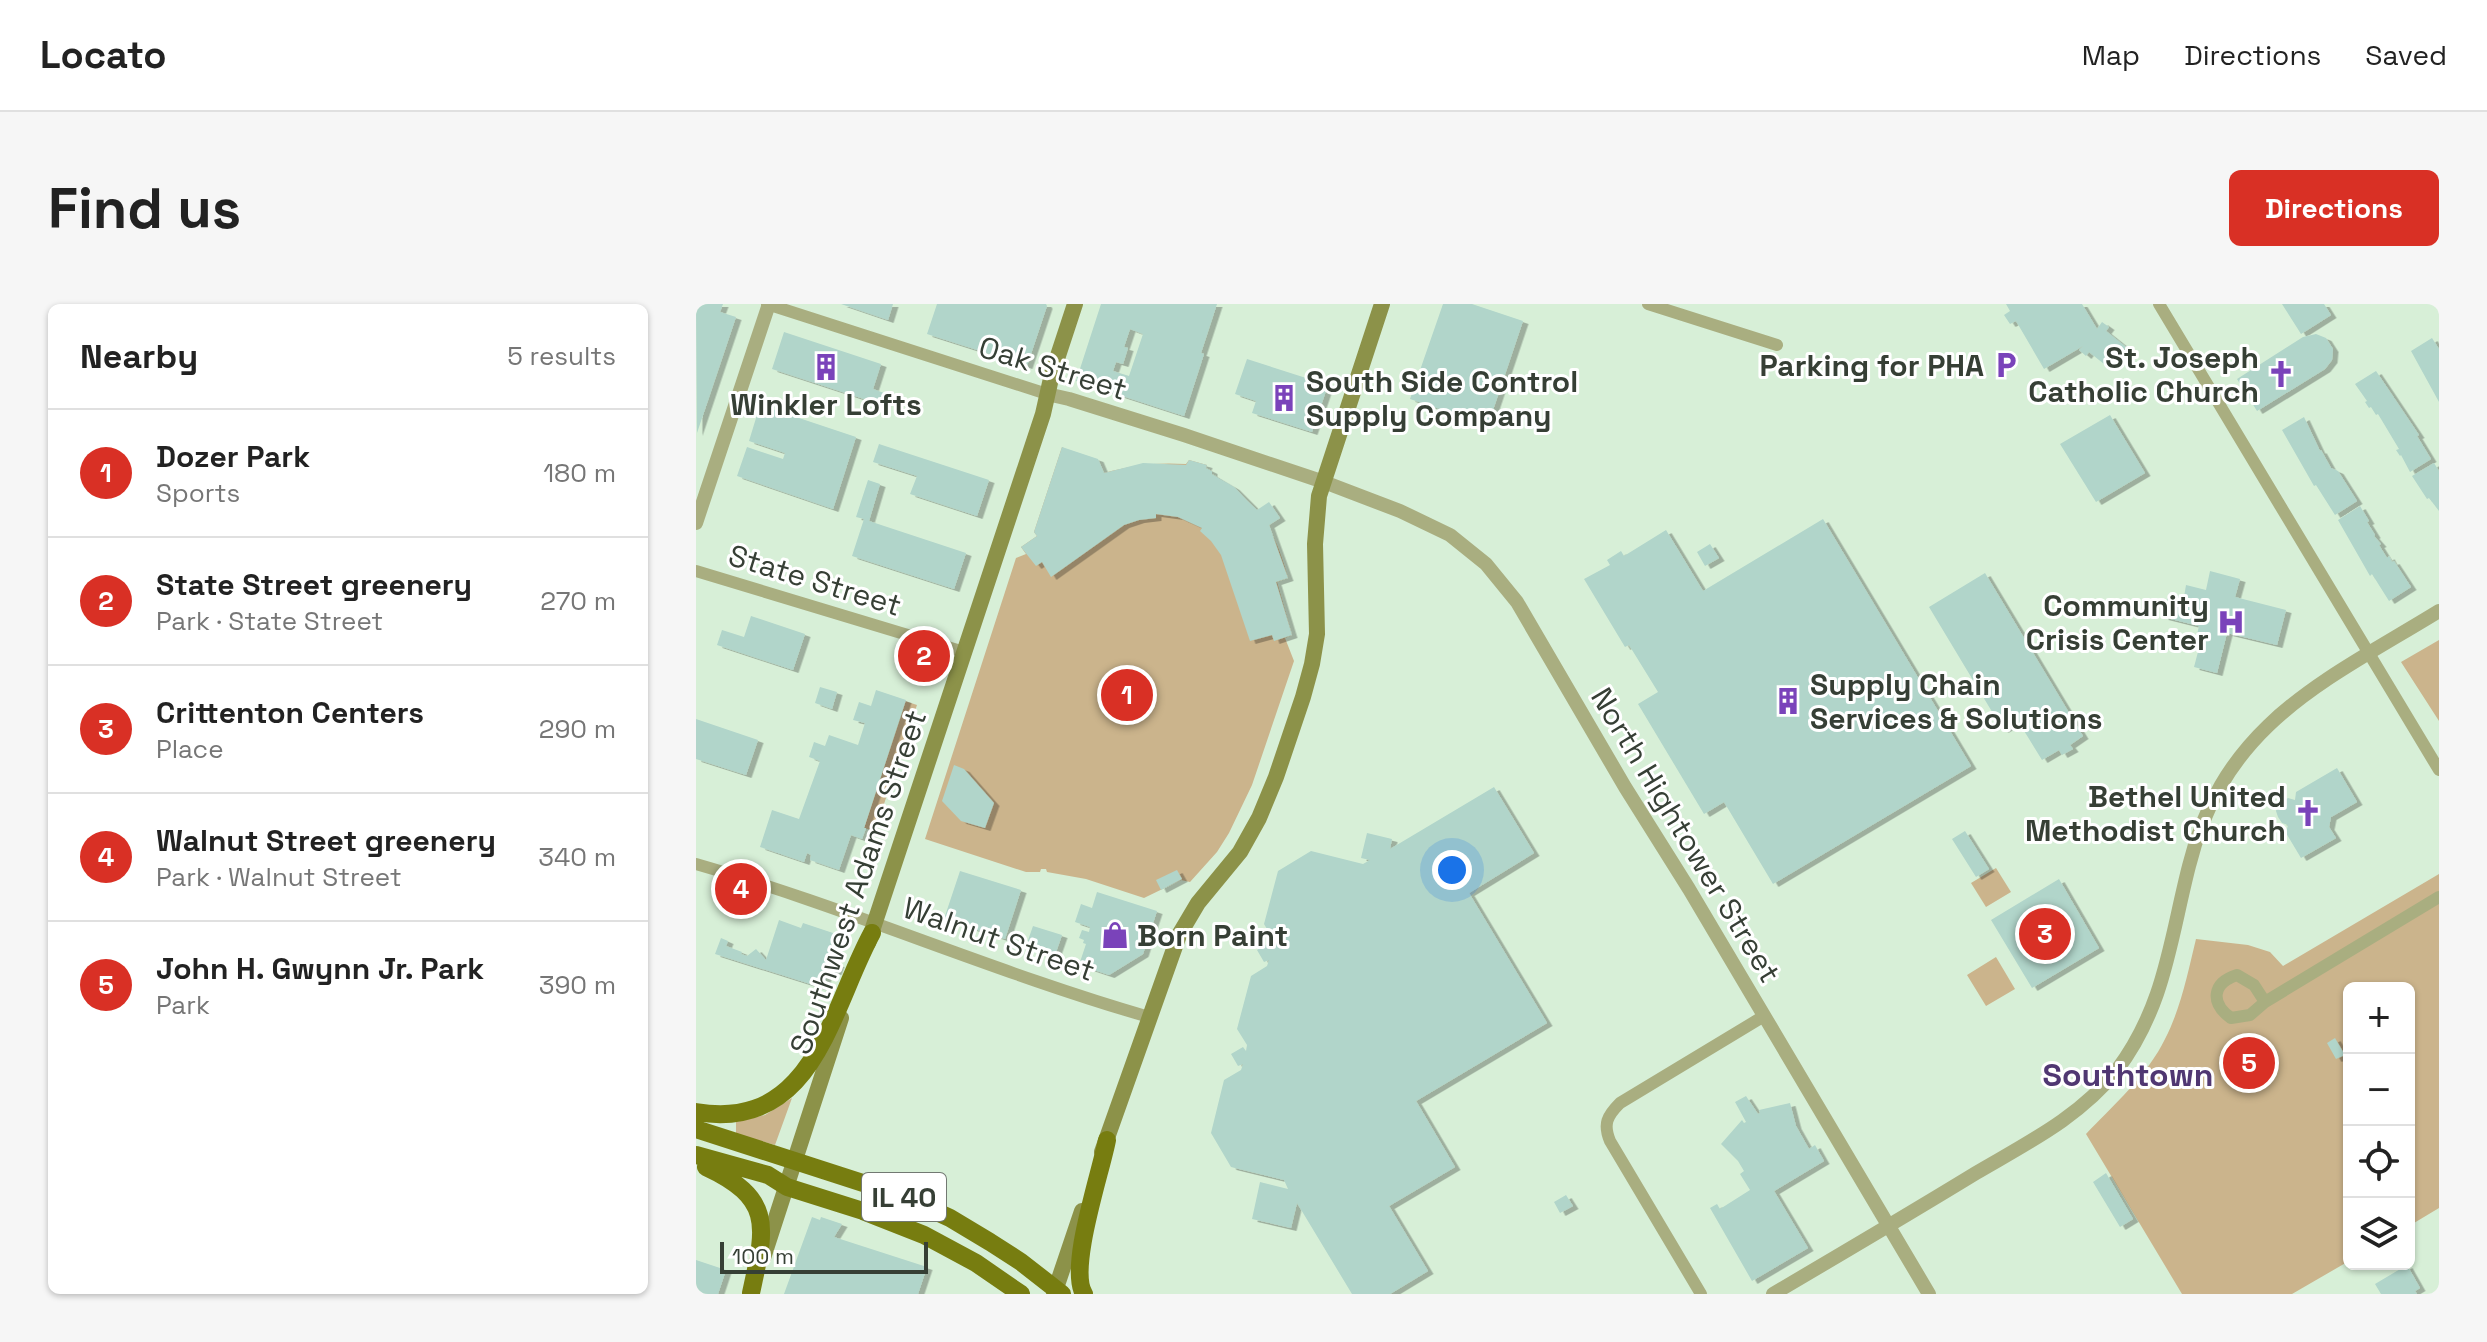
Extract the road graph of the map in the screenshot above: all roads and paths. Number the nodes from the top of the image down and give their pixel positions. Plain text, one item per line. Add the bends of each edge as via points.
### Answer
1 (768, 304) edge
2 (1075, 304) edge
3 (1382, 304) edge
4 (1648, 304) edge
5 (2159, 304) edge
6 (1682, 309) edge
7 (1777, 345) dead end
8 (1047, 394) junction
9 (1324, 482) junction
10 (696, 523) edge
11 (696, 571) edge
12 (2439, 611) edge
13 (964, 652) junction
14 (2369, 653) junction
15 (2439, 770) edge
16 (696, 864) edge
17 (2439, 897) edge
18 (873, 928) junction
19 (2265, 1002) dead end
20 (1764, 1016) junction
21 (1149, 1017) junction
22 (696, 1112) edge
23 (696, 1129) edge
24 (1107, 1140) junction
25 (696, 1155) edge
26 (795, 1162) junction
27 (696, 1163) edge
28 (787, 1187) junction
29 (1888, 1226) junction
30 (1058, 1292) edge
31 (751, 1294) edge
32 (1021, 1294) edge
33 (1084, 1294) edge
34 (1701, 1294) edge
35 (1773, 1294) edge
36 (1929, 1294) edge

1 - 8 street, Oak Street
1 - 10 street
2 - 8 main road, Southwest Adams Street
3 - 9 main road
4 - 6 street
5 - 14 street
6 - 7 street
8 - 9 street, Oak Street
8 - 13 main road, Southwest Adams Street
9 - 20 street, North Hightower Street via 1444,531 1504,584
9 - 21 main road via 1316,519 1316,644 1294,722 1263,810 1240,852 1187,919
11 - 13 street, State Street
12 - 14 street
13 - 18 main road, Southwest Adams Street
14 - 15 street
14 - 29 street via 2277,716 2228,774 2196,842 2156,1001 2133,1046 2102,1088 2058,1126
16 - 18 street, Walnut Street via 825,904
17 - 19 street
18 - 21 street, Walnut Street
18 - 22 main road via 824,1039 797,1081 776,1098 747,1110
18 - 26 main road, Southwest Adams Street
20 - 29 street, North Hightower Street
20 - 34 street via 1620,1103 1605,1123 1610,1141
21 - 24 main road
23 - 26 main road, IL 40
24 - 30 main road
24 - 33 main road via 1080,1266
25 - 28 main road, IL 40 via 768,1175
26 - 28 main road, Southwest Adams Street
26 - 30 main road, IL 40 via 937,1212 1021,1262
27 - 31 main road via 735,1182 758,1210 762,1234
28 - 31 main road, Southwest Adams Street
28 - 32 main road, IL 40 via 924,1235
29 - 35 street
29 - 36 street, North Hightower Street

